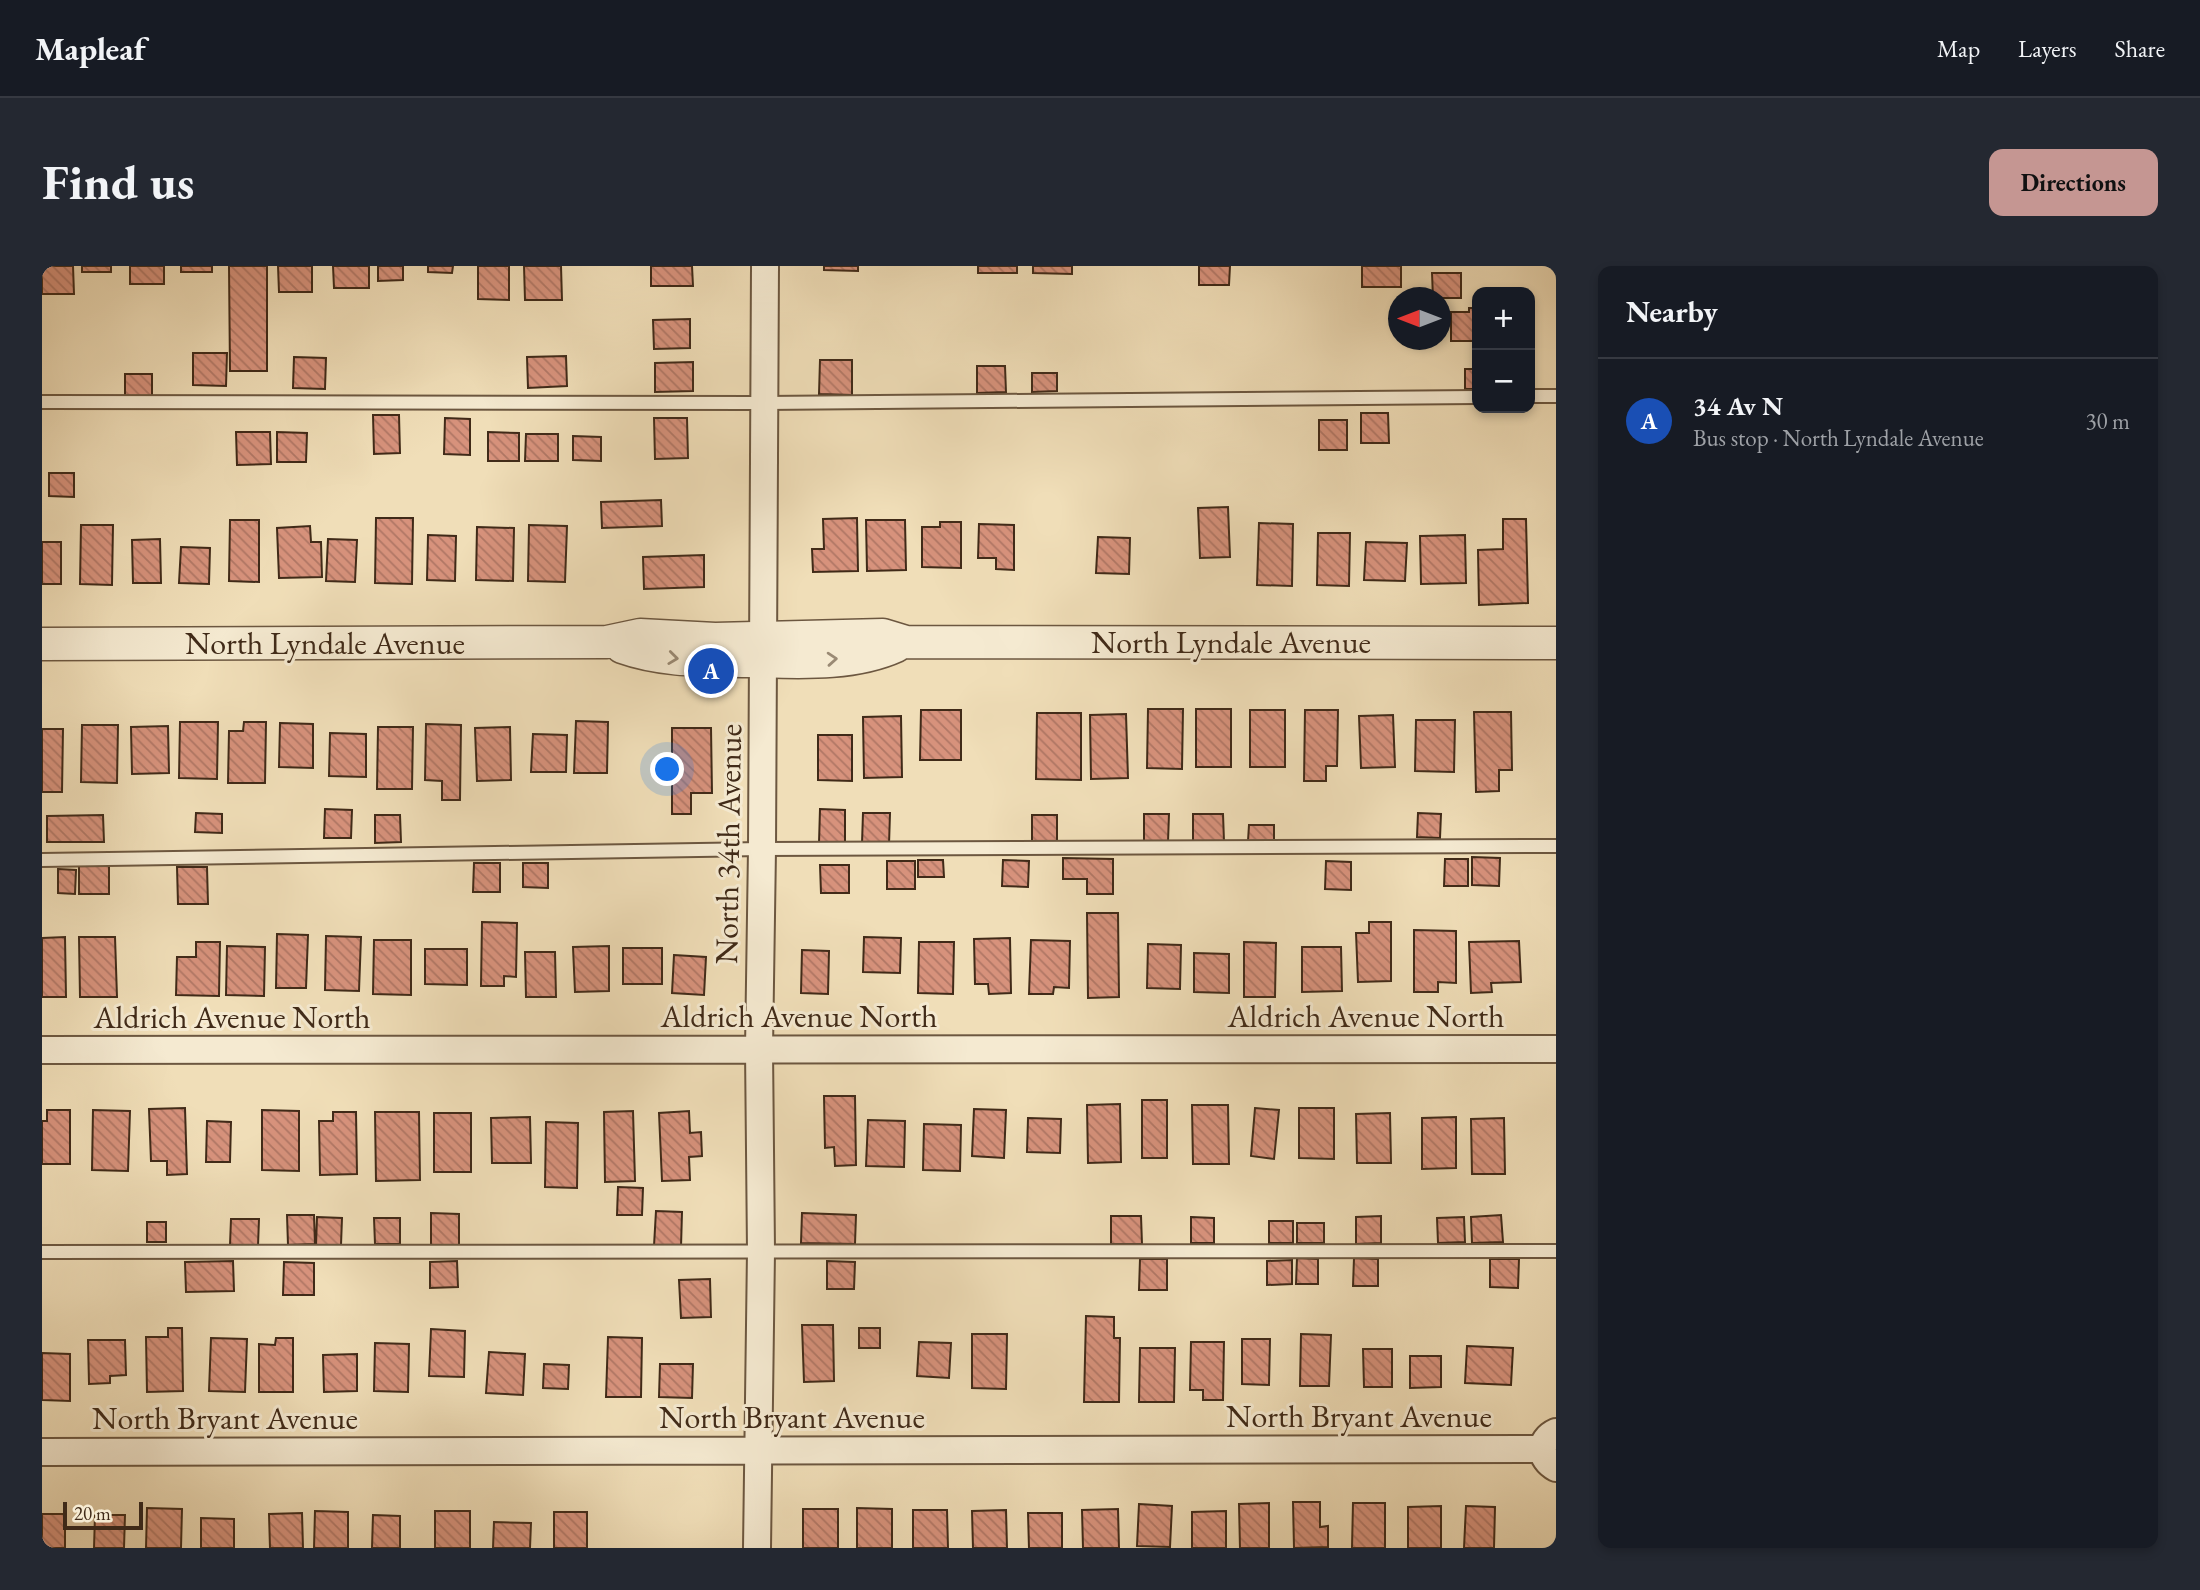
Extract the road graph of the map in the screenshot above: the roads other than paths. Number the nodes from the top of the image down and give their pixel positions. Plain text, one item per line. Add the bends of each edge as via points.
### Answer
1 (765, 266) edge
2 (1535, 396) edge
3 (1556, 396) edge
4 (1472, 397) edge
5 (42, 402) edge
6 (765, 403) junction
7 (1556, 643) edge
8 (42, 644) edge
9 (763, 650) junction
10 (1556, 846) edge
11 (762, 849) junction
12 (42, 860) edge
13 (759, 1049) junction
14 (1556, 1049) edge
15 (42, 1050) edge
16 (761, 1251) junction
17 (1556, 1251) edge
18 (42, 1252) edge
19 (1551, 1449) edge
20 (757, 1450) junction
21 (42, 1452) edge
22 (757, 1548) edge

1 - 6 street, North 34th Avenue
2 - 3 lane
4 - 6 lane
5 - 6 lane
6 - 9 street, North 34th Avenue
7 - 9 street, North Lyndale Avenue via 906,642 883,635
8 - 9 street, North Lyndale Avenue via 607,642 676,660
9 - 11 street, North 34th Avenue
10 - 11 lane
11 - 12 lane
11 - 13 street, North 34th Avenue
13 - 14 street, Aldrich Avenue North
13 - 15 street, Aldrich Avenue North
13 - 16 street, North 34th Avenue
16 - 17 lane
16 - 18 lane
16 - 20 street, North 34th Avenue
19 - 20 street, North Bryant Avenue
20 - 21 street, North Bryant Avenue
20 - 22 street, North 34th Avenue

